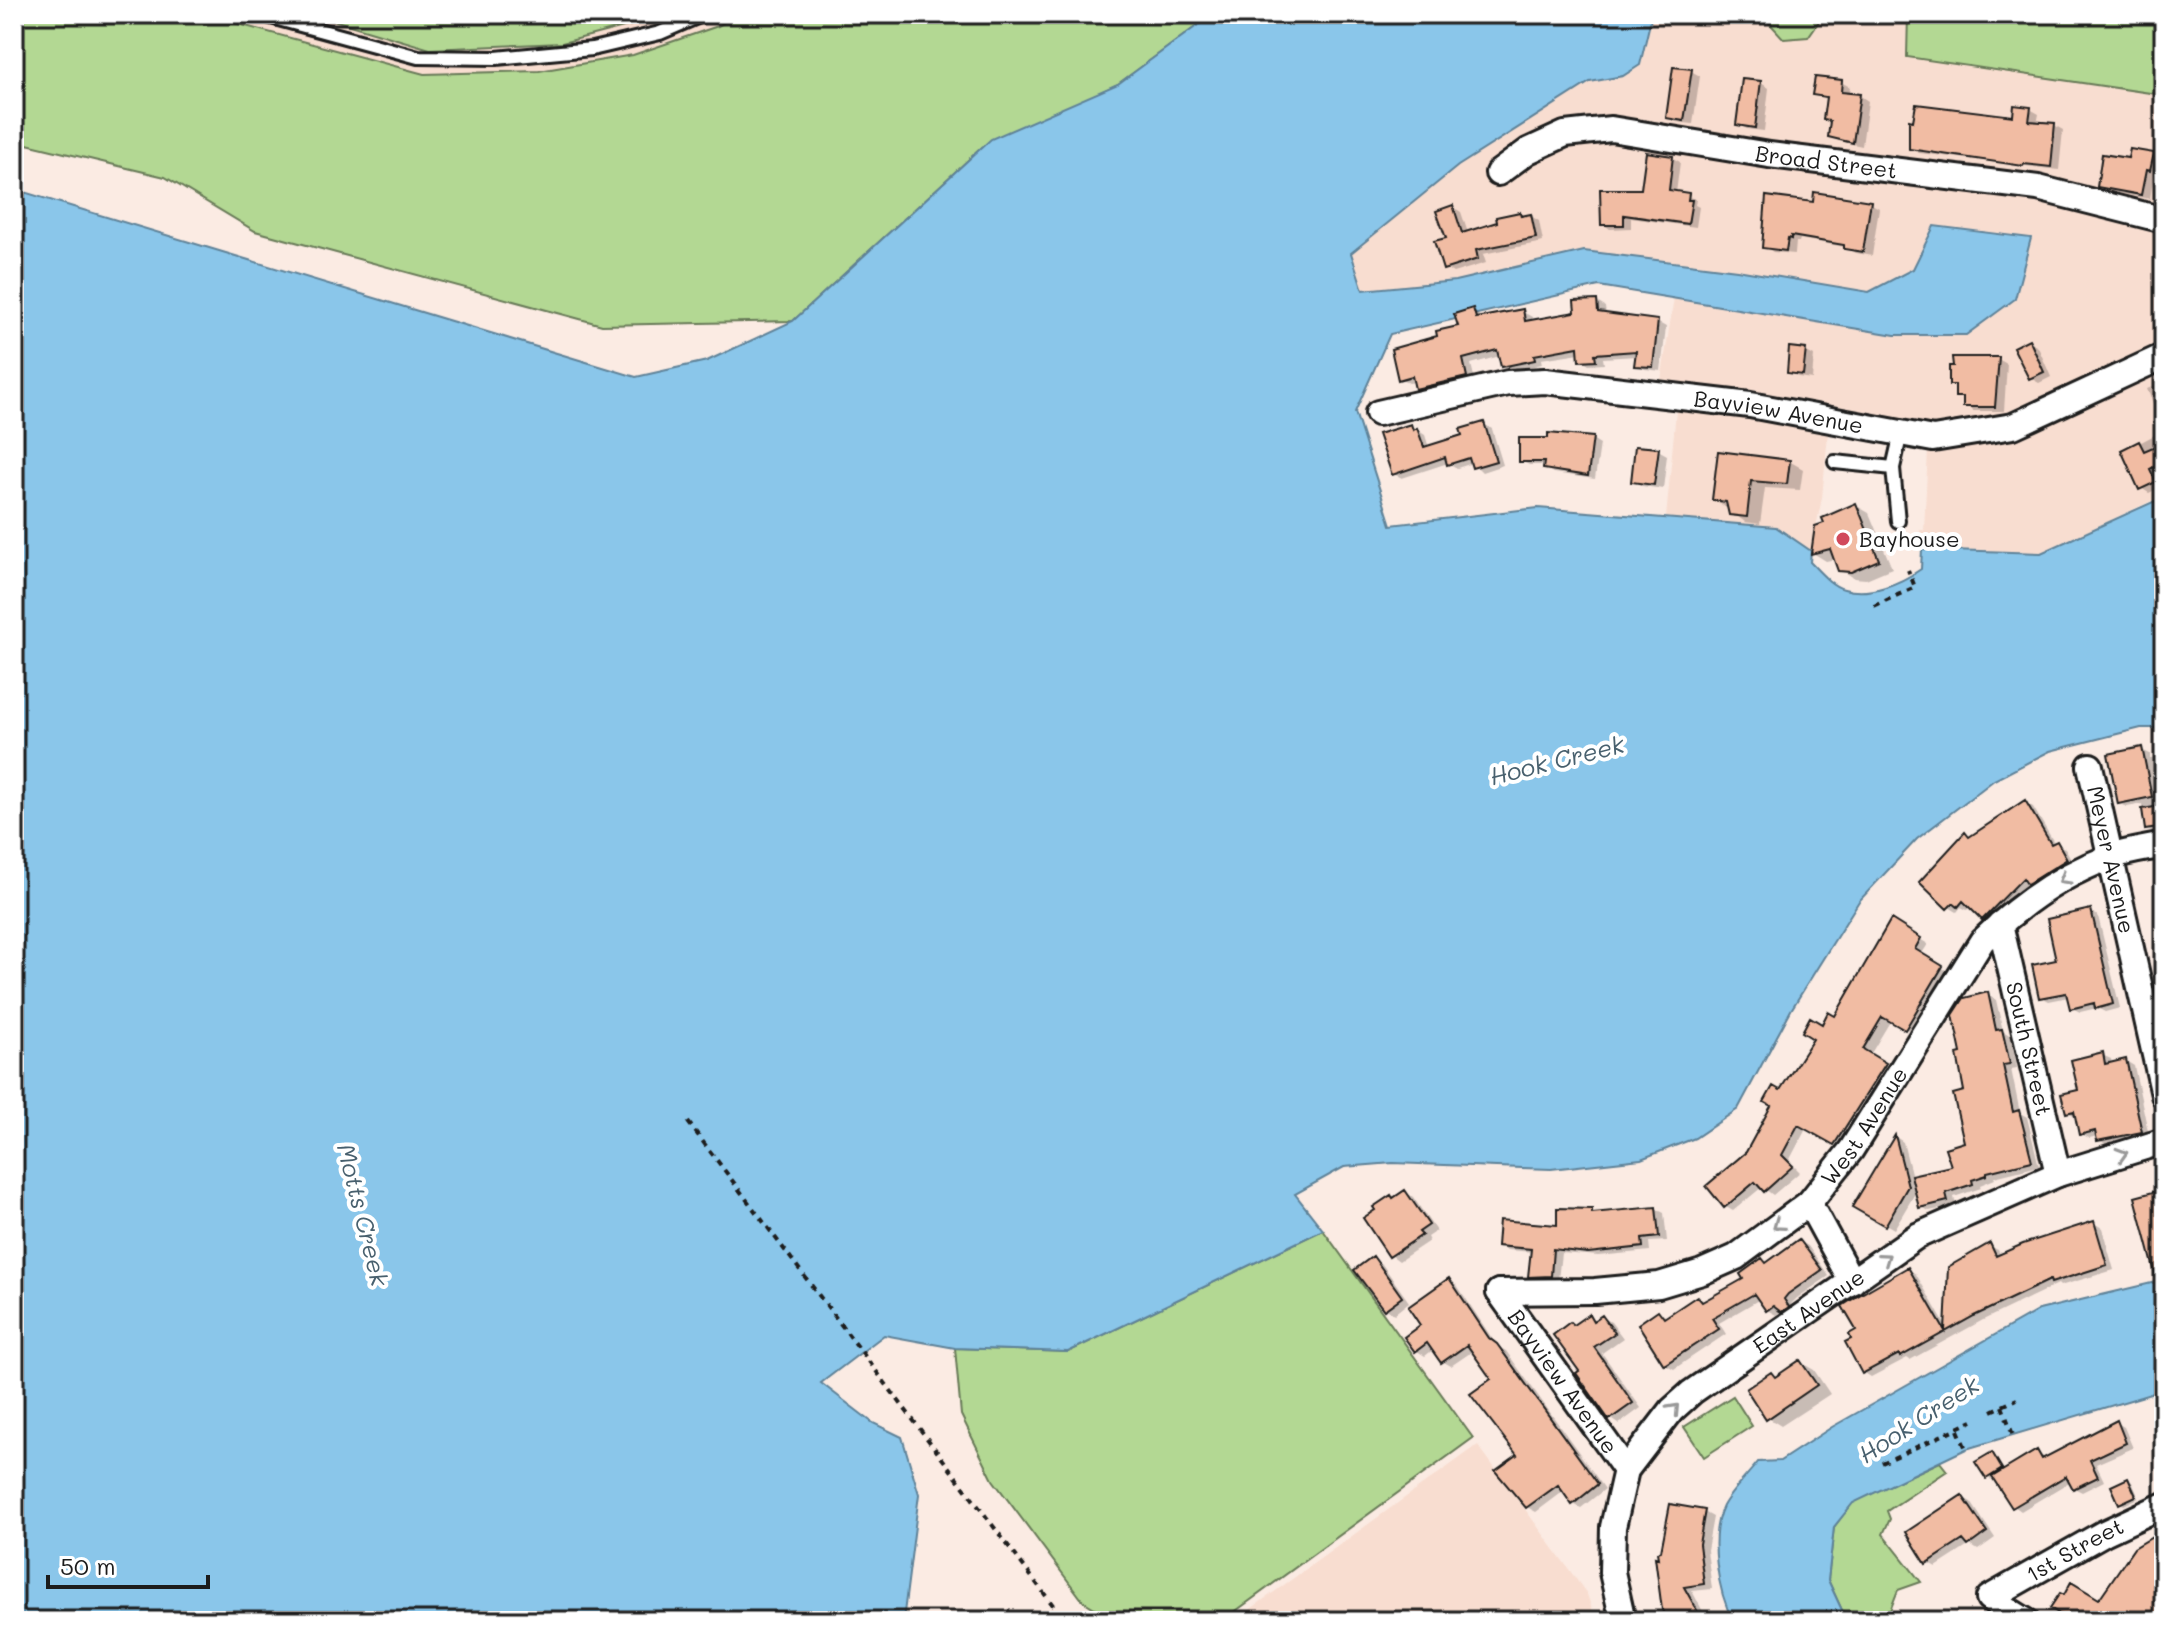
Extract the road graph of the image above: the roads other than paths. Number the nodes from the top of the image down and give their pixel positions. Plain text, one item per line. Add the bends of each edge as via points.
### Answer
1 (260, 14) edge
2 (704, 14) edge
3 (1498, 173) dead end
4 (2164, 220) edge
5 (2164, 356) edge
6 (1378, 413) dead end
7 (1901, 433) junction
8 (1835, 462) dead end
9 (1893, 468) junction
10 (1898, 521) dead end
11 (2090, 766) dead end
12 (2164, 845) edge
13 (2110, 857) junction
14 (2000, 924) junction
15 (2164, 1095) edge
16 (2164, 1141) edge
17 (2058, 1174) junction
18 (1809, 1203) junction
19 (1852, 1282) junction
20 (1499, 1292) joint
21 (1626, 1470) junction
22 (2164, 1505) edge
23 (1623, 1621) edge
24 (2026, 1621) edge

1 - 2 lane via 418,57 496,58 592,49 660,33
3 - 4 street, Broad Street via 1565,134 1611,129 1769,155 2038,188
5 - 7 street, Bayview Avenue via 2013,426 1933,439
6 - 7 street, Bayview Avenue via 1508,383 1545,381 1750,405
7 - 9 lane
8 - 9 lane
9 - 10 lane
11 - 13 street, Meyer Avenue
12 - 13 street, West Avenue
13 -> 14 street, West Avenue via 2064,878
13 - 15 street, Meyer Avenue
14 - 17 street, South Street
14 - 18 street, West Avenue via 1982,941 1851,1150
17 -> 16 street, East Avenue
19 -> 17 street, East Avenue via 1917,1236
18 - 19 street
18 -> 20 street, West Avenue via 1736,1257 1659,1285
21 -> 19 street, East Avenue via 1692,1392
20 - 21 street, Bayview Avenue
21 - 23 street, East Avenue via 1613,1527 1612,1572
22 - 24 street, 1st Street via 1989,1598

